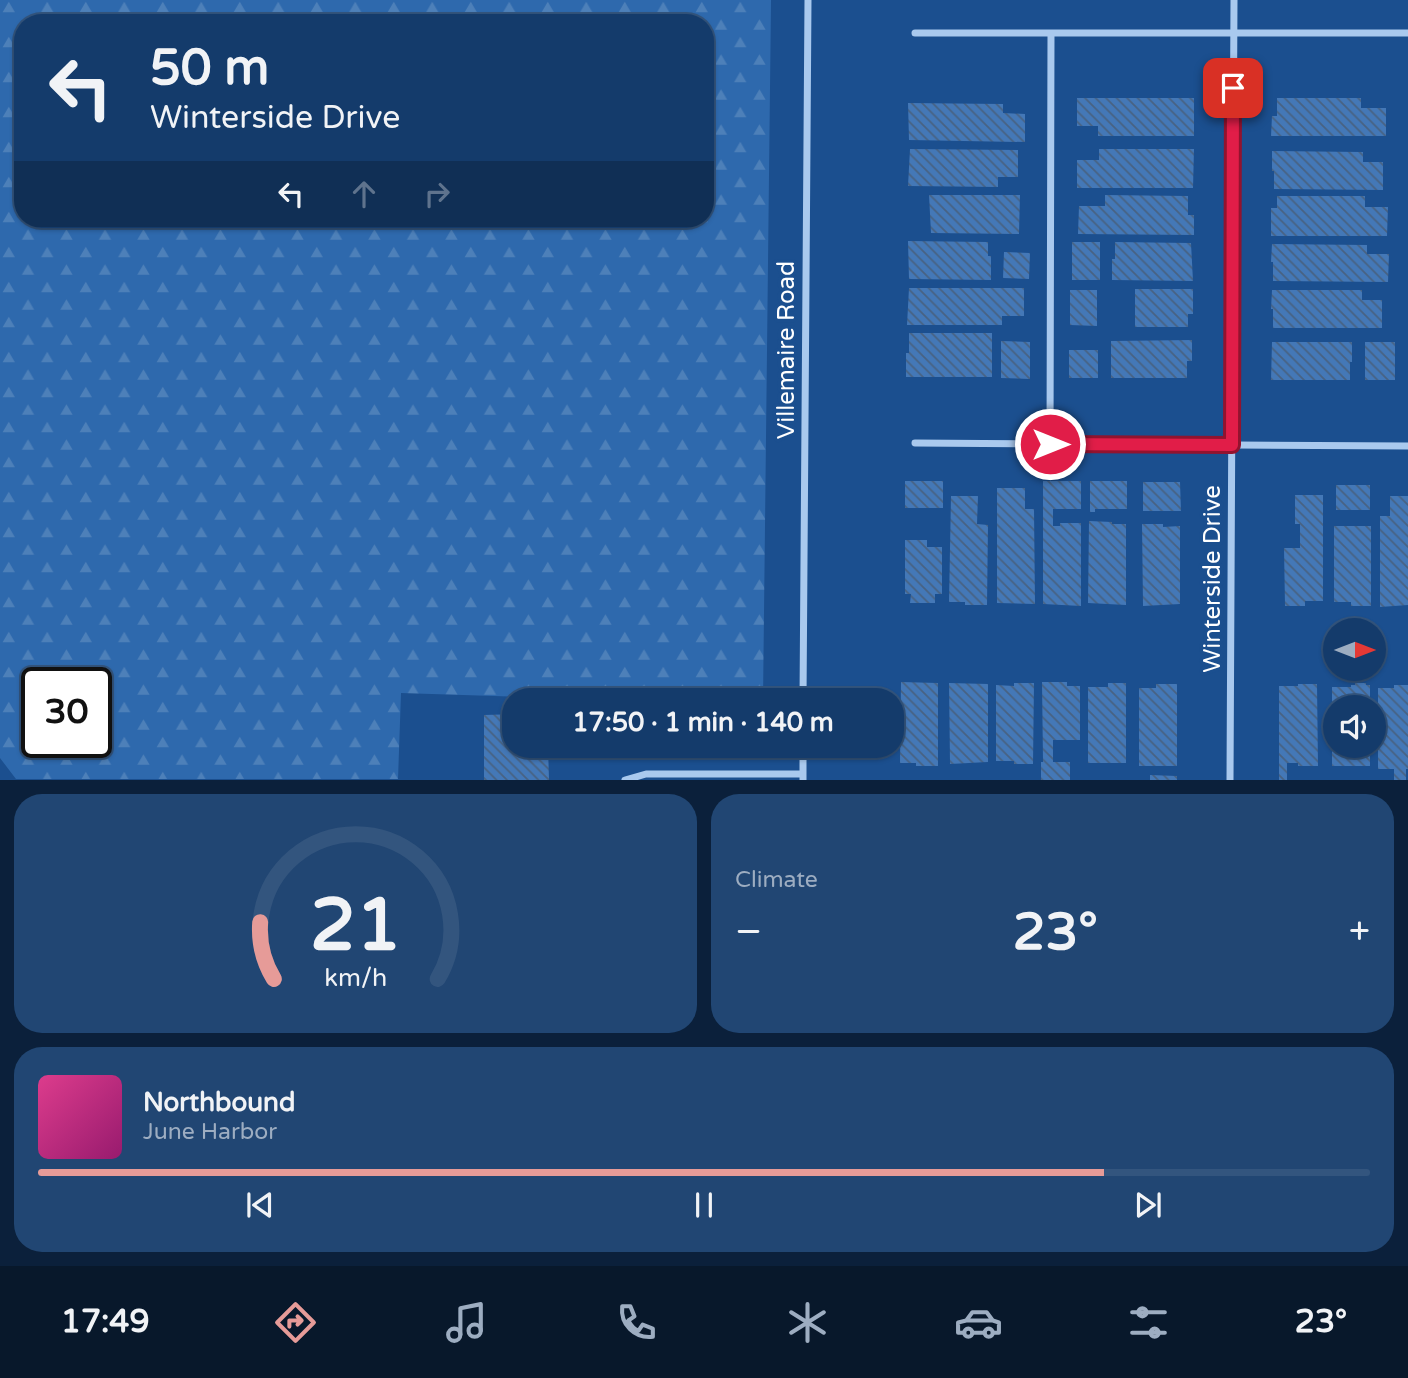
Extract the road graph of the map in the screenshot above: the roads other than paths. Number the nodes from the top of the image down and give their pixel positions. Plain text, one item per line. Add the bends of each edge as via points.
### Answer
1 (807, 0) edge
2 (1234, 0) edge
3 (915, 33) dead end
4 (1051, 33) junction
5 (1233, 33) junction
6 (1408, 33) edge
7 (915, 443) dead end
8 (1050, 444) junction
9 (1232, 445) junction
10 (1408, 446) edge
11 (803, 688) edge
12 (803, 758) edge
13 (803, 777) edge
14 (625, 779) edge
15 (1230, 779) edge

1 - 11 street, Villemaire Road
2 - 5 street, Winterside Drive
3 - 4 street
4 - 5 street
4 - 8 street
5 - 6 street
5 - 9 street, Winterside Drive
7 - 8 street
8 - 9 street
9 - 10 street
9 - 15 street, Winterside Drive
12 - 13 street
13 - 14 street via 646,774

